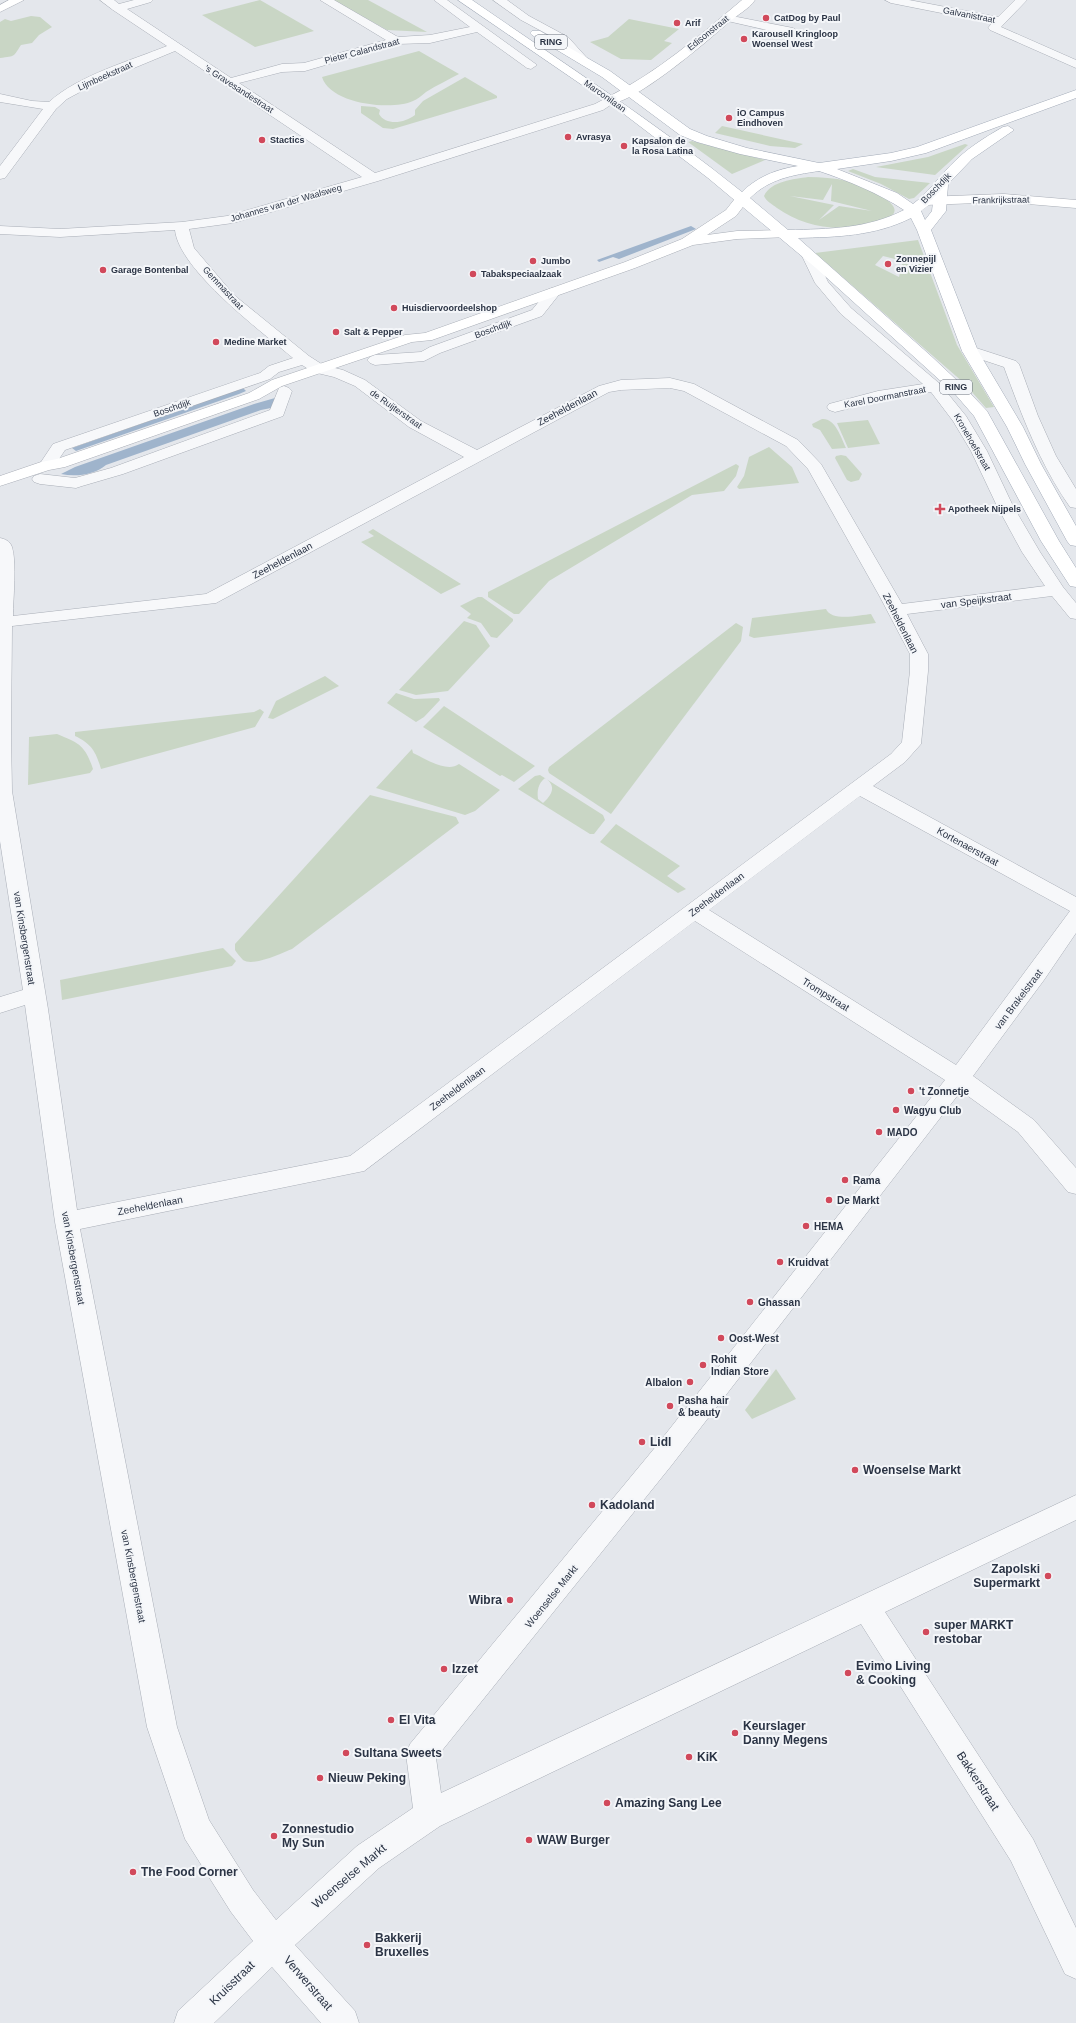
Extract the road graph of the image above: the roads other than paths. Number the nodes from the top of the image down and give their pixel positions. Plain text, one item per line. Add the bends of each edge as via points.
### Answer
1 (18, 0) edge
2 (106, 0) edge
3 (147, 0) edge
4 (326, 0) edge
5 (440, 0) edge
6 (464, 0) edge
7 (484, 0) edge
8 (499, 0) edge
9 (749, 0) edge
10 (893, 0) edge
11 (1021, 0) edge
12 (0, 8) edge
13 (117, 8) junction
14 (727, 18) junction
15 (1001, 21) junction
16 (479, 28) junction
17 (793, 32) dead end
18 (396, 41) junction
19 (175, 47) junction
20 (581, 58) junction
21 (1076, 64) edge
22 (531, 65) dead end
23 (668, 66) junction
24 (231, 82) junction
25 (618, 82) junction
26 (631, 92) junction
27 (1076, 94) edge
28 (590, 96) junction
29 (0, 98) edge
30 (612, 100) junction
31 (1076, 104) edge
32 (52, 106) junction
33 (563, 117) junction
34 (819, 167) junction
35 (0, 175) edge
36 (373, 178) junction
37 (941, 184) junction
38 (742, 199) junction
39 (925, 201) junction
40 (940, 201) junction
41 (1076, 204) edge
42 (912, 210) junction
43 (182, 226) junction
44 (0, 230) edge
45 (924, 230) junction
46 (785, 234) junction
47 (687, 242) junction
48 (809, 256) junction
49 (554, 292) junction
50 (427, 337) junction
51 (970, 351) junction
52 (304, 359) junction
53 (375, 360) junction
54 (318, 369) junction
55 (338, 373) junction
56 (935, 387) junction
57 (284, 391) junction
58 (254, 396) junction
59 (835, 407) dead end
60 (475, 456) junction
61 (49, 470) junction
62 (2, 478) edge
63 (0, 496) edge
64 (1076, 502) edge
65 (1076, 542) edge
66 (0, 543) edge
67 (1076, 582) edge
68 (1056, 590) junction
69 (896, 610) junction
70 (1076, 614) edge
71 (4, 622) junction
72 (1, 764) edge
73 (860, 787) junction
74 (1076, 906) edge
75 (694, 911) junction
76 (1076, 917) edge
77 (34, 995) junction
78 (0, 1005) edge
79 (959, 1078) junction
80 (1076, 1184) edge
81 (67, 1222) junction
82 (1076, 1507) edge
83 (866, 1607) junction
84 (429, 1815) junction
85 (274, 1942) junction
86 (1076, 1963) edge
87 (190, 2023) edge
88 (343, 2023) edge

1 - 12 main road
2 - 13 street, 's Gravesandestraat
3 - 13 street
4 - 18 street
5 - 16 street
6 - 28 main road, Marconilaan / RING
7 - 20 main road, Marconilaan / RING via 544,39
8 - 20 street, Marconilaan via 525,18 564,39
9 - 14 main road, Edisonstraat
10 - 15 street, Galvanistraat
11 - 15 street
13 - 19 street, 's Gravesandestraat
14 - 17 street
14 - 23 main road, Edisonstraat
15 - 21 street via 994,28
16 - 18 street, Pieter Calandstraat via 436,38
16 - 22 street
18 - 24 street, Pieter Calandstraat via 305,67 282,68
19 - 24 street, 's Gravesandestraat
19 - 32 street, Lijmbeekstraat via 89,82 63,96
20 - 25 main road, Marconilaan / RING
23 - 25 main road, Edisonstraat
23 - 26 main road, Edisonstraat
24 - 36 street, 's Gravesandestraat
25 - 26 main road, Marconilaan / RING
25 - 28 main road, Edisonstraat
26 - 30 main road, Edisonstraat
26 - 34 main road, Marconilaan / RING via 685,132 702,139
27 - 34 main road, Boschdijk via 921,150 880,159
28 - 30 main road, Marconilaan / RING
28 - 33 street, Johannes van der Waalsweg
29 - 32 street via 32,105
30 - 33 street, Johannes van der Waalsweg via 599,107
30 - 38 main road, Marconilaan / RING via 675,145
31 - 37 main road, Boschdijk via 1013,127 991,139 967,156
32 - 35 street, Lijmbeekstraat
33 - 36 street, Johannes van der Waalsweg
34 - 38 main road, Boschdijk via 769,178 756,185
34 - 42 main road, RING via 873,186 904,202
36 - 43 street, Johannes van der Waalsweg via 235,218
37 - 39 main road, Boschdijk
37 - 40 main road
38 - 46 main road, RING
38 - 47 main road, Boschdijk via 731,213
39 - 40 main road, Frankrijkstraat
39 - 42 main road, Boschdijk
40 - 41 main road, Frankrijkstraat via 1010,198
40 - 45 main road via 939,211
42 - 45 main road, RING
42 - 46 main road, Boschdijk via 896,221 865,230
43 - 44 street, Johannes van der Waalsweg via 60,233
43 - 52 street, Gemmastraat via 187,249 236,305
45 - 51 main road, RING
46 - 47 main road, Boschdijk via 737,235
46 - 48 main road, Kronehoefstraat / RING
47 - 49 main road, Boschdijk
48 - 56 street, Kronehoefstraat via 822,283 846,311
48 - 67 main road, Kronehoefstraat / RING via 936,368 981,414 1050,541
49 - 50 main road, Boschdijk
49 - 53 street, Boschdijk via 538,313 424,356
50 - 53 main road, Boschdijk via 419,343
50 - 54 main road, Boschdijk via 410,338
51 - 64 street via 1011,364 1048,456
51 - 65 main road, RING via 1015,427
52 - 54 street, Gemmastraat
52 - 61 street, Boschdijk via 274,369 265,376 59,447
53 - 55 main road, Boschdijk
54 - 55 street, de Ruijterstraat
54 - 58 main road, Boschdijk via 276,383
55 - 57 main road, Boschdijk
55 - 60 street, de Ruijterstraat via 360,383 415,424
56 - 59 street, Karel Doormanstraat via 878,396
56 - 68 street, Kronehoefstraat via 960,419 979,452 1004,506
57 - 58 main road, Boschdijk
57 - 61 street, Boschdijk via 277,413 132,466 76,483
58 - 61 main road, Boschdijk
60 - 69 street, Zeeheldenlaan via 604,388 670,383 689,387 792,443 815,467
60 - 71 street, Zeeheldenlaan via 399,499 210,598
61 - 62 main road, Boschdijk
61 - 63 main road, Boschdijk
66 - 71 street, van Kinsbergenstraat via 6,558
68 - 69 street, van Speijkstraat
68 - 70 street, Kronehoefstraat
69 - 73 street, Zeeheldenlaan via 919,654 911,744 898,758
71 - 72 street, van Kinsbergenstraat
72 - 77 street, van Kinsbergenstraat via 2,791
73 - 74 street, Kortenaerstraat
73 - 75 street, Zeeheldenlaan
75 - 79 street, Trompstraat
75 - 81 street, Zeeheldenlaan via 356,1164
76 - 79 street, van Brakelstraat
77 - 78 street
77 - 81 street, van Kinsbergenstraat
79 - 80 street via 1026,1126
79 - 84 street, Woenselse Markt via 662,1458 422,1754
81 - 85 street, van Kinsbergenstraat via 162,1727 196,1828 242,1901
82 - 83 street, Woenselse Markt
83 - 84 street, Woenselse Markt
83 - 86 street, Bakkerstraat via 1022,1850
84 - 85 street, Woenselse Markt via 368,1857
85 - 87 street, Kruisstraat
85 - 88 street, Verwerstraat via 293,1969

